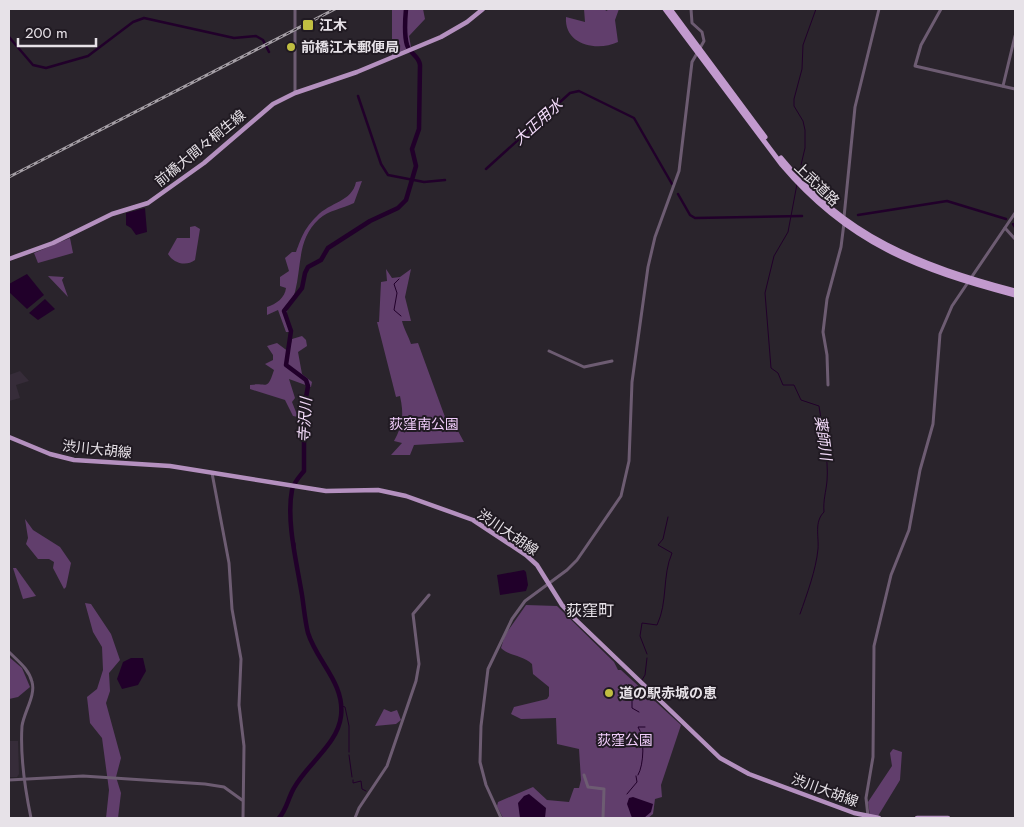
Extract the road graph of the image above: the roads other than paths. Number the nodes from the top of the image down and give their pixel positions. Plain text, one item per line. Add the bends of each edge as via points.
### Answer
1 (295, 9) edge
2 (483, 9) edge
3 (664, 9) edge
4 (671, 9) edge
5 (691, 9) edge
6 (879, 9) edge
7 (941, 9) edge
8 (675, 18) junction
9 (1015, 36) edge
10 (698, 51) junction
11 (1004, 86) junction
12 (1015, 89) edge
13 (295, 93) junction
14 (1015, 215) edge
15 (844, 221) junction
16 (1005, 228) junction
17 (1015, 239) edge
18 (9, 260) edge
19 (970, 281) junction
20 (1015, 291) edge
21 (1015, 295) edge
22 (549, 351) dead end
23 (612, 361) dead end
24 (828, 385) dead end
25 (9, 438) edge
26 (212, 472) junction
27 (549, 582) junction
28 (429, 596) dead end
29 (9, 652) edge
30 (584, 775) dead end
31 (9, 780) edge
32 (25, 781) junction
33 (242, 800) junction
34 (868, 817) junction
35 (31, 818) edge
36 (243, 818) edge
37 (355, 818) edge
38 (501, 818) edge
39 (603, 818) edge
40 (879, 818) edge
41 (917, 818) edge
42 (948, 818) edge

1 - 13 street
2 - 13 main road, 前橋大間々桐生線 via 452,32
3 - 8 highway, 上武道路
4 - 8 highway
5 - 10 street via 692,22 704,37
6 - 15 street via 855,107
7 - 11 street via 920,47 915,66
8 - 10 highway, 上武道路
9 - 11 street
10 - 15 highway, 上武道路 via 793,175
10 - 27 street via 692,62 679,171 655,237 648,268 632,382 626,479 621,496 577,560
11 - 12 street
13 - 18 main road, 前橋大間々桐生線 via 266,109 204,163 151,202 112,214
14 - 16 street
15 - 19 highway, 上武道路 via 895,255 941,275
15 - 24 street via 823,332 828,358
16 - 17 street
16 - 19 street
19 - 20 highway, 上武道路
19 - 21 highway, 上武道路
19 - 34 street via 952,306 942,329 933,424 920,470 909,530 893,570 874,646 873,757 866,798
22 - 23 street via 584,366
25 - 26 main road, 渋川大胡線 via 71,459
26 - 27 main road, 渋川大胡線 via 326,491 389,492 460,514 526,555
26 - 33 street via 229,563 240,659 239,704 244,746
27 - 34 main road, 渋川大胡線 via 562,605 575,619 720,758 745,772
27 - 38 street via 520,608 488,669 480,762
28 - 37 street via 413,614 419,667 394,746 387,766
29 - 32 street via 25,667 33,687 22,725
30 - 39 street via 588,787 604,789
31 - 32 street
32 - 33 street via 83,776 205,784 224,787
32 - 35 street
33 - 36 street
34 - 40 main road, 渋川大胡線
41 - 42 main road

